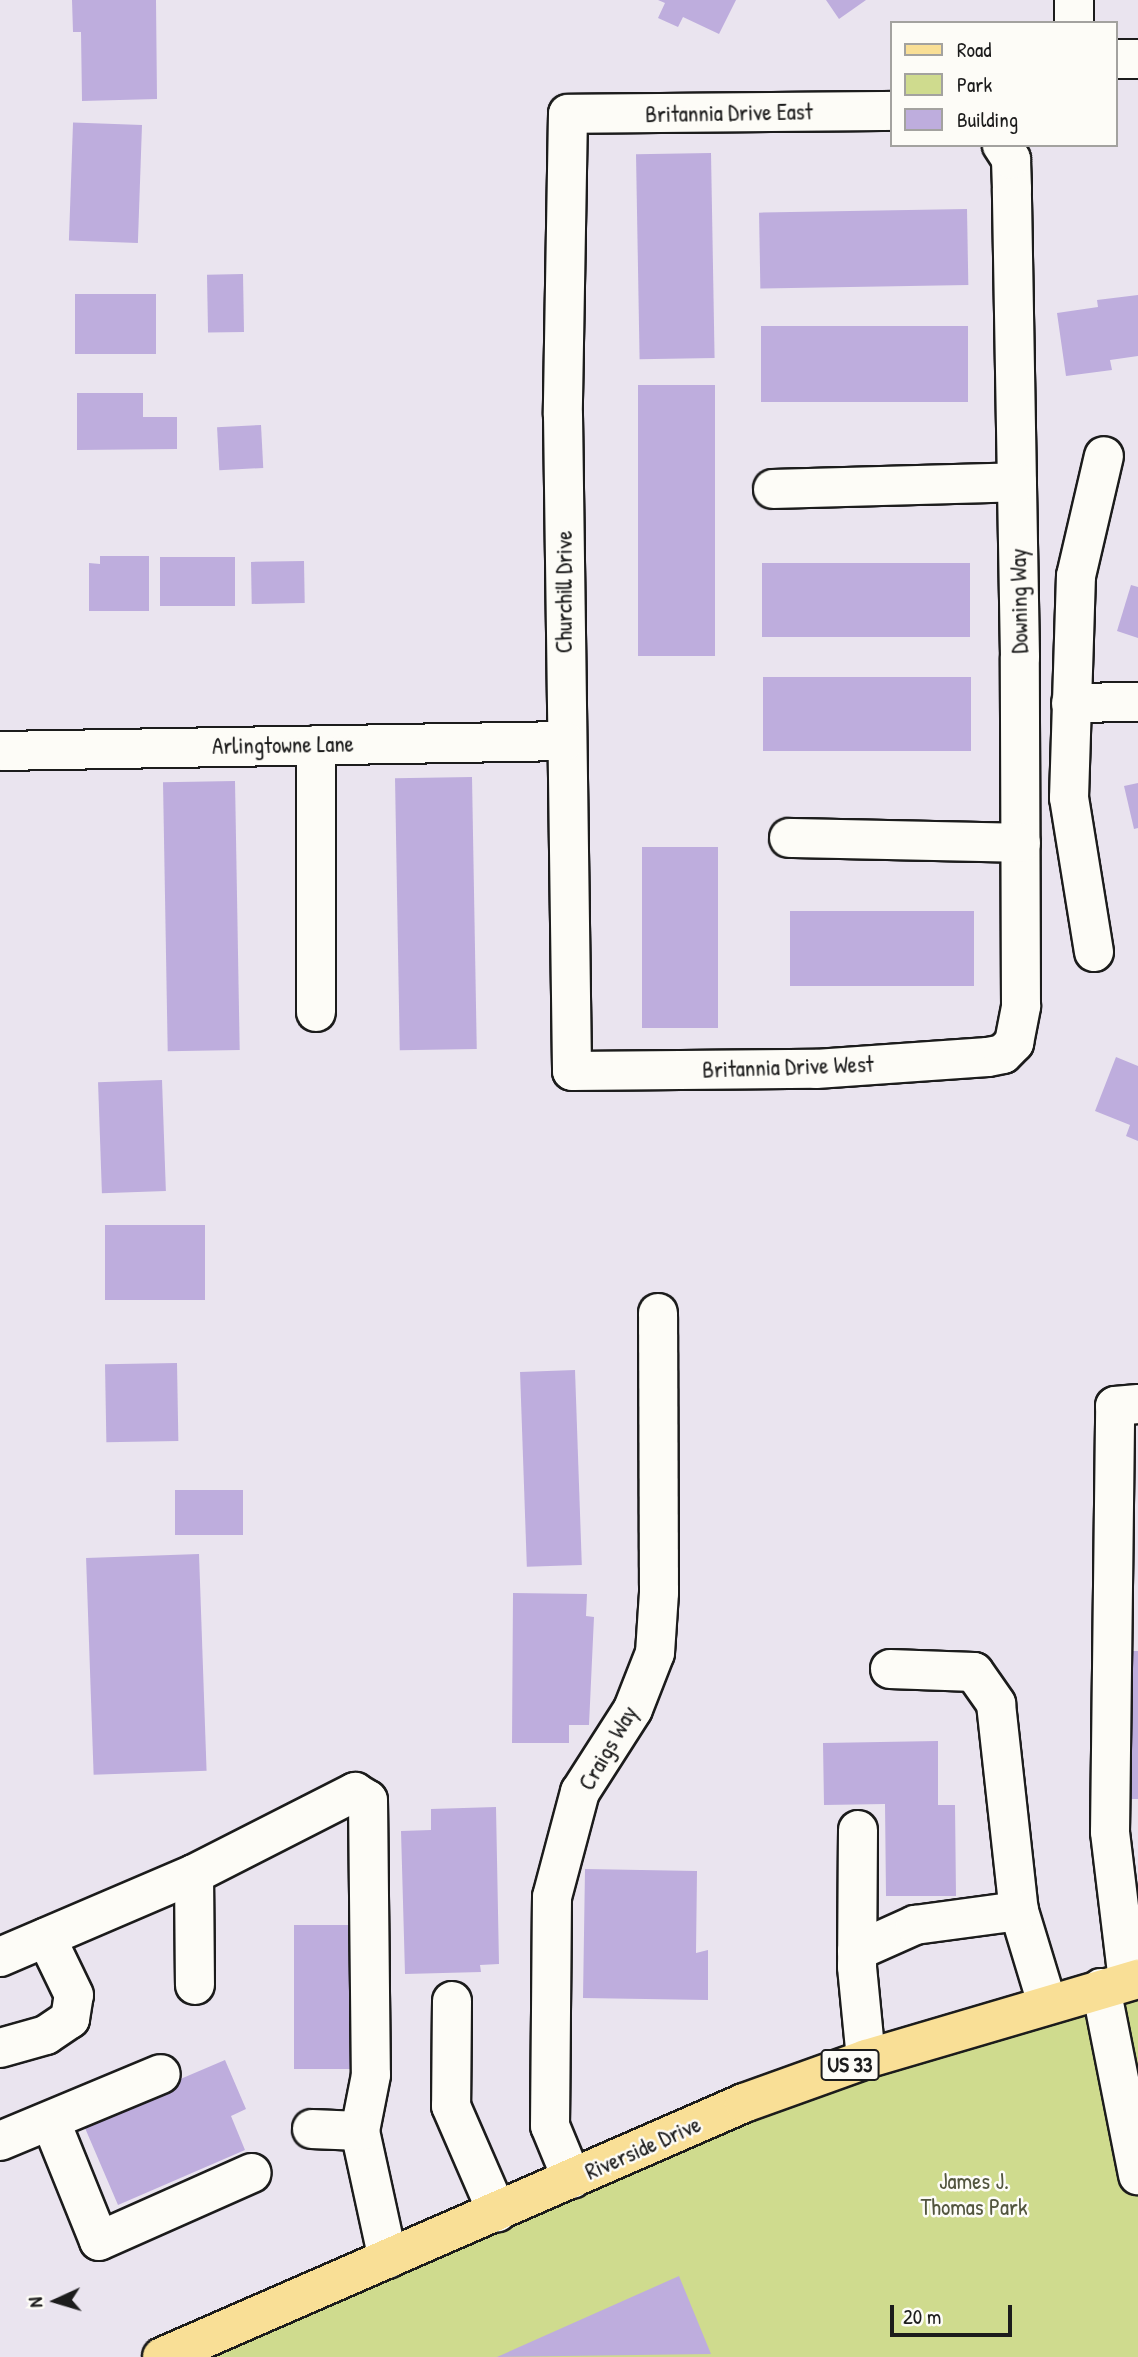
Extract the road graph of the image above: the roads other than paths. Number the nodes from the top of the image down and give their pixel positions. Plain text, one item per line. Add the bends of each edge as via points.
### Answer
1 (1074, 0) edge
2 (1074, 21) edge
3 (1117, 59) edge
4 (1138, 59) edge
5 (890, 111) edge
6 (568, 114) joint
7 (1003, 147) edge
8 (1104, 456) dead end
9 (1017, 482) junction
10 (773, 489) dead end
11 (1138, 702) edge
12 (1072, 703) junction
13 (565, 741) junction
14 (316, 745) junction
15 (0, 751) edge
16 (789, 838) dead end
17 (1021, 843) junction
18 (1094, 952) dead end
19 (316, 1012) dead end
20 (1003, 1054) joint
21 (572, 1071) joint
22 (658, 1314) dead end
23 (1138, 1404) edge
24 (890, 1669) dead end
25 (858, 1830) dead end
26 (194, 1874) junction
27 (1019, 1911) junction
28 (46, 1937) junction
29 (857, 1951) junction
30 (0, 1957) edge
31 (1122, 1983) edge
32 (195, 1985) dead end
33 (452, 2001) dead end
34 (1046, 2003) junction
35 (0, 2048) edge
36 (866, 2059) junction
37 (161, 2074) dead end
38 (51, 2122) junction
39 (312, 2129) dead end
40 (360, 2131) junction
41 (0, 2141) edge
42 (252, 2173) dead end
43 (1138, 2175) edge
44 (572, 2179) junction
45 (497, 2212) junction
46 (388, 2259) junction
47 (162, 2357) edge

1 - 2 street
3 - 4 street
5 - 6 street, Britannia Drive East
6 - 13 street, Churchill Drive via 563,415
7 - 9 street, Downing Way via 1012,169
8 - 12 street via 1076,576
9 - 10 street
9 - 17 street, Downing Way
11 - 12 street
12 - 18 street via 1069,797
13 - 14 street, Arlingtowne Lane
13 - 21 street, Churchill Drive
14 - 15 street, Arlingtowne Lane
14 - 19 street
16 - 17 street
17 - 20 street, Downing Way via 1021,1006 1014,1043
20 - 21 street, Britannia Drive West via 816,1069
22 - 44 street, Craigs Way via 655,1653 633,1709 580,1792 552,1897 550,2126
23 - 31 street via 1115,1406 1110,1832
24 - 27 street via 974,1672 996,1704
25 - 29 street
26 - 28 street
26 - 32 street
26 - 40 street via 355,1792 368,1800 372,2075
27 - 29 street via 915,1925
27 - 34 street
28 - 30 street
28 - 35 street via 74,1995 70,2019 46,2035
29 - 36 street
31 - 34 main road, Riverside Drive / US 33
31 - 43 street
33 - 45 street via 451,2106
34 - 36 main road, Riverside Drive / US 33
36 - 44 main road, Riverside Drive / US 33 via 744,2103
37 - 38 street
38 - 41 street
38 - 42 street via 99,2241
39 - 40 street
40 - 46 street
44 - 45 main road, Riverside Drive / US 33
45 - 46 main road, Riverside Drive / US 33
46 - 47 main road, Riverside Drive / US 33

